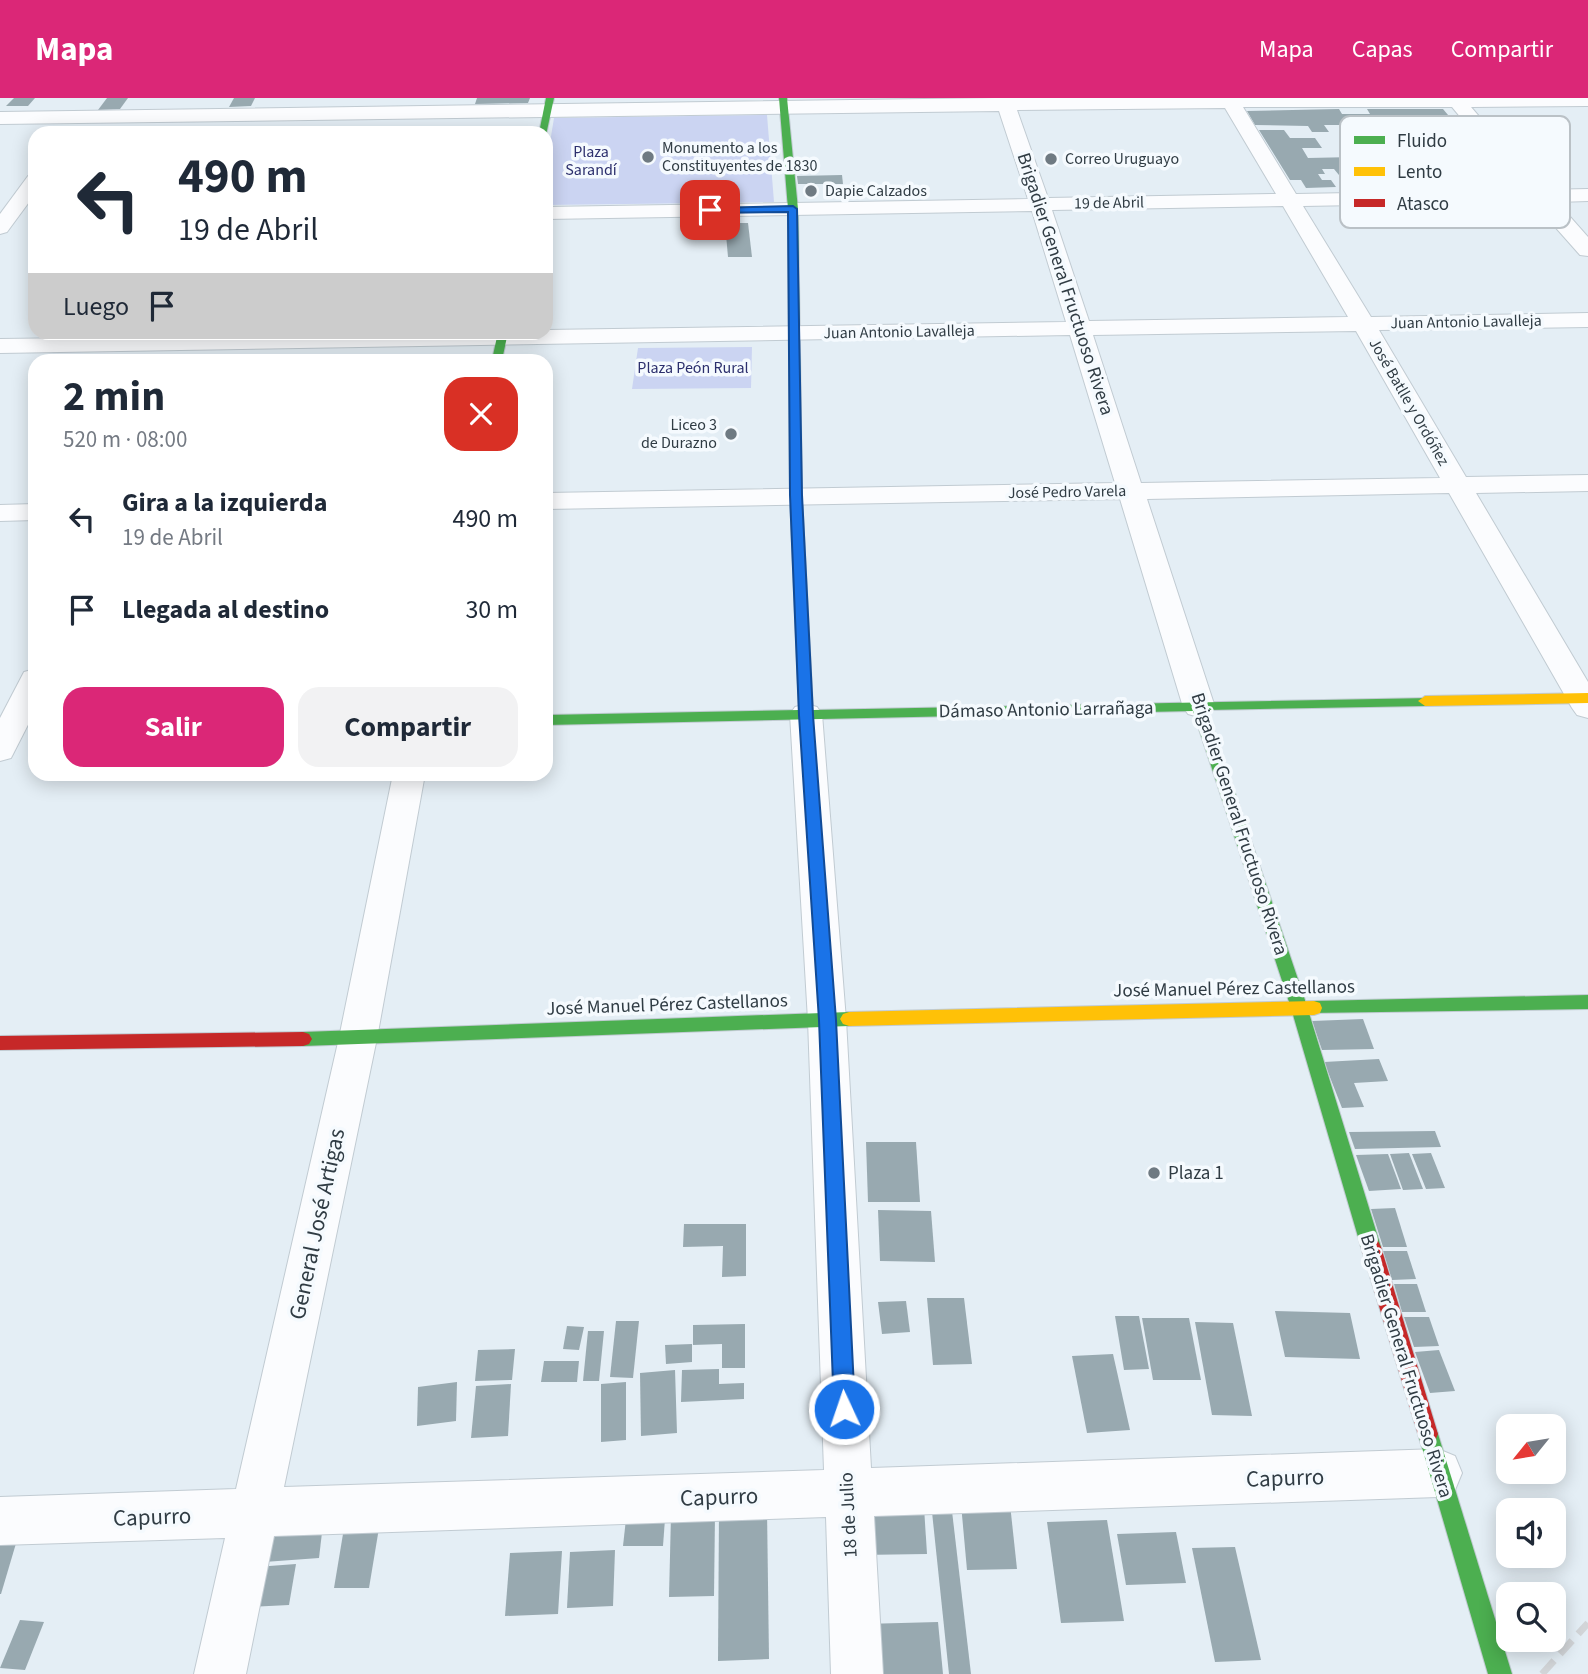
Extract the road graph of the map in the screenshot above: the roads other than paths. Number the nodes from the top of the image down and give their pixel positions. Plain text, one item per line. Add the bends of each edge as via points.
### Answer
1 (95, 98) edge
2 (1229, 100) edge
3 (1455, 100) edge
4 (1005, 102) edge
5 (1588, 102) edge
6 (784, 103) edge
7 (549, 105) edge
8 (319, 106) edge
9 (1469, 116) edge
10 (80, 117) junction
11 (0, 118) edge
12 (74, 126) edge
13 (309, 126) edge
14 (544, 126) edge
15 (28, 189) edge
16 (1570, 195) edge
17 (1588, 195) edge
18 (1340, 198) edge
19 (1290, 199) junction
20 (1040, 204) junction
21 (793, 209) junction
22 (553, 214) edge
23 (28, 221) edge
24 (2, 223) edge
25 (1570, 228) edge
26 (1588, 250) edge
27 (1588, 320) edge
28 (1364, 324) junction
29 (1079, 329) junction
30 (793, 334) junction
31 (501, 344) edge
32 (204, 345) edge
33 (0, 346) edge
34 (1588, 483) edge
35 (1458, 486) junction
36 (1132, 491) junction
37 (796, 495) junction
38 (553, 501) edge
39 (28, 512) edge
40 (0, 513) edge
41 (28, 695) edge
42 (1586, 701) edge
43 (1199, 707) junction
44 (806, 715) junction
45 (553, 720) edge
46 (11, 735) edge
47 (408, 781) edge
48 (1588, 1002) edge
49 (1299, 1008) junction
50 (827, 1020) junction
51 (358, 1038) junction
52 (0, 1043) edge
53 (1437, 1473) junction
54 (848, 1493) junction
55 (254, 1514) junction
56 (0, 1521) edge
57 (220, 1674) edge
58 (857, 1674) edge
59 (1500, 1674) edge

1 - 10 street
2 - 3 street
2 - 4 street
2 - 19 street, José Batlle y Ordóñez
3 - 5 street
3 - 9 street
4 - 6 street
4 - 20 street, Brigadier General Fructuoso Rivera
6 - 7 street
6 - 21 street, 18 de Julio
7 - 8 street
7 - 14 street
8 - 10 street
8 - 13 street
10 - 11 street
10 - 12 street
15 - 24 street
16 - 17 street, 19 de Abril
18 - 19 street, 19 de Abril
19 - 20 street, 19 de Abril
19 - 28 street, José Batlle y Ordóñez
20 - 21 street, 19 de Abril
20 - 29 street, Brigadier General Fructuoso Rivera
21 - 22 street, 19 de Abril
21 - 30 street, 18 de Julio
23 - 24 street
25 - 26 street
27 - 28 street, Juan Antonio Lavalleja
28 - 29 street, Juan Antonio Lavalleja
28 - 35 street, José Batlle y Ordóñez
29 - 30 street, Juan Antonio Lavalleja
29 - 36 street, Brigadier General Fructuoso Rivera
30 - 31 street, Juan Antonio Lavalleja
30 - 37 street, 18 de Julio
31 - 32 street, Juan Antonio Lavalleja
32 - 33 street, Juan Antonio Lavalleja
34 - 35 street, José Pedro Varela
35 - 36 street, José Pedro Varela
35 - 42 street, José Batlle y Ordóñez
36 - 37 street, José Pedro Varela
36 - 43 street, Brigadier General Fructuoso Rivera
37 - 38 street, José Pedro Varela
37 - 44 street, 18 de Julio
39 - 40 street
41 - 46 street
42 - 43 street, Dámaso Antonio Larrañaga
43 - 44 street, Dámaso Antonio Larrañaga
43 - 49 street, Brigadier General Fructuoso Rivera
44 - 45 street, Dámaso Antonio Larrañaga
44 - 50 street, 18 de Julio
47 - 51 street, General José Artigas
48 - 49 street, José Manuel Pérez Castellanos
49 - 50 street, José Manuel Pérez Castellanos
49 - 53 street, Brigadier General Fructuoso Rivera
50 - 51 street, José Manuel Pérez Castellanos
50 - 54 street, 18 de Julio
51 - 52 street, José Manuel Pérez Castellanos
51 - 55 street, General José Artigas
53 - 54 street, Capurro
53 - 59 street, Brigadier General Fructuoso Rivera
54 - 55 street, Capurro
54 - 58 street, 18 de Julio
55 - 56 street, Capurro
55 - 57 street, General José Artigas

